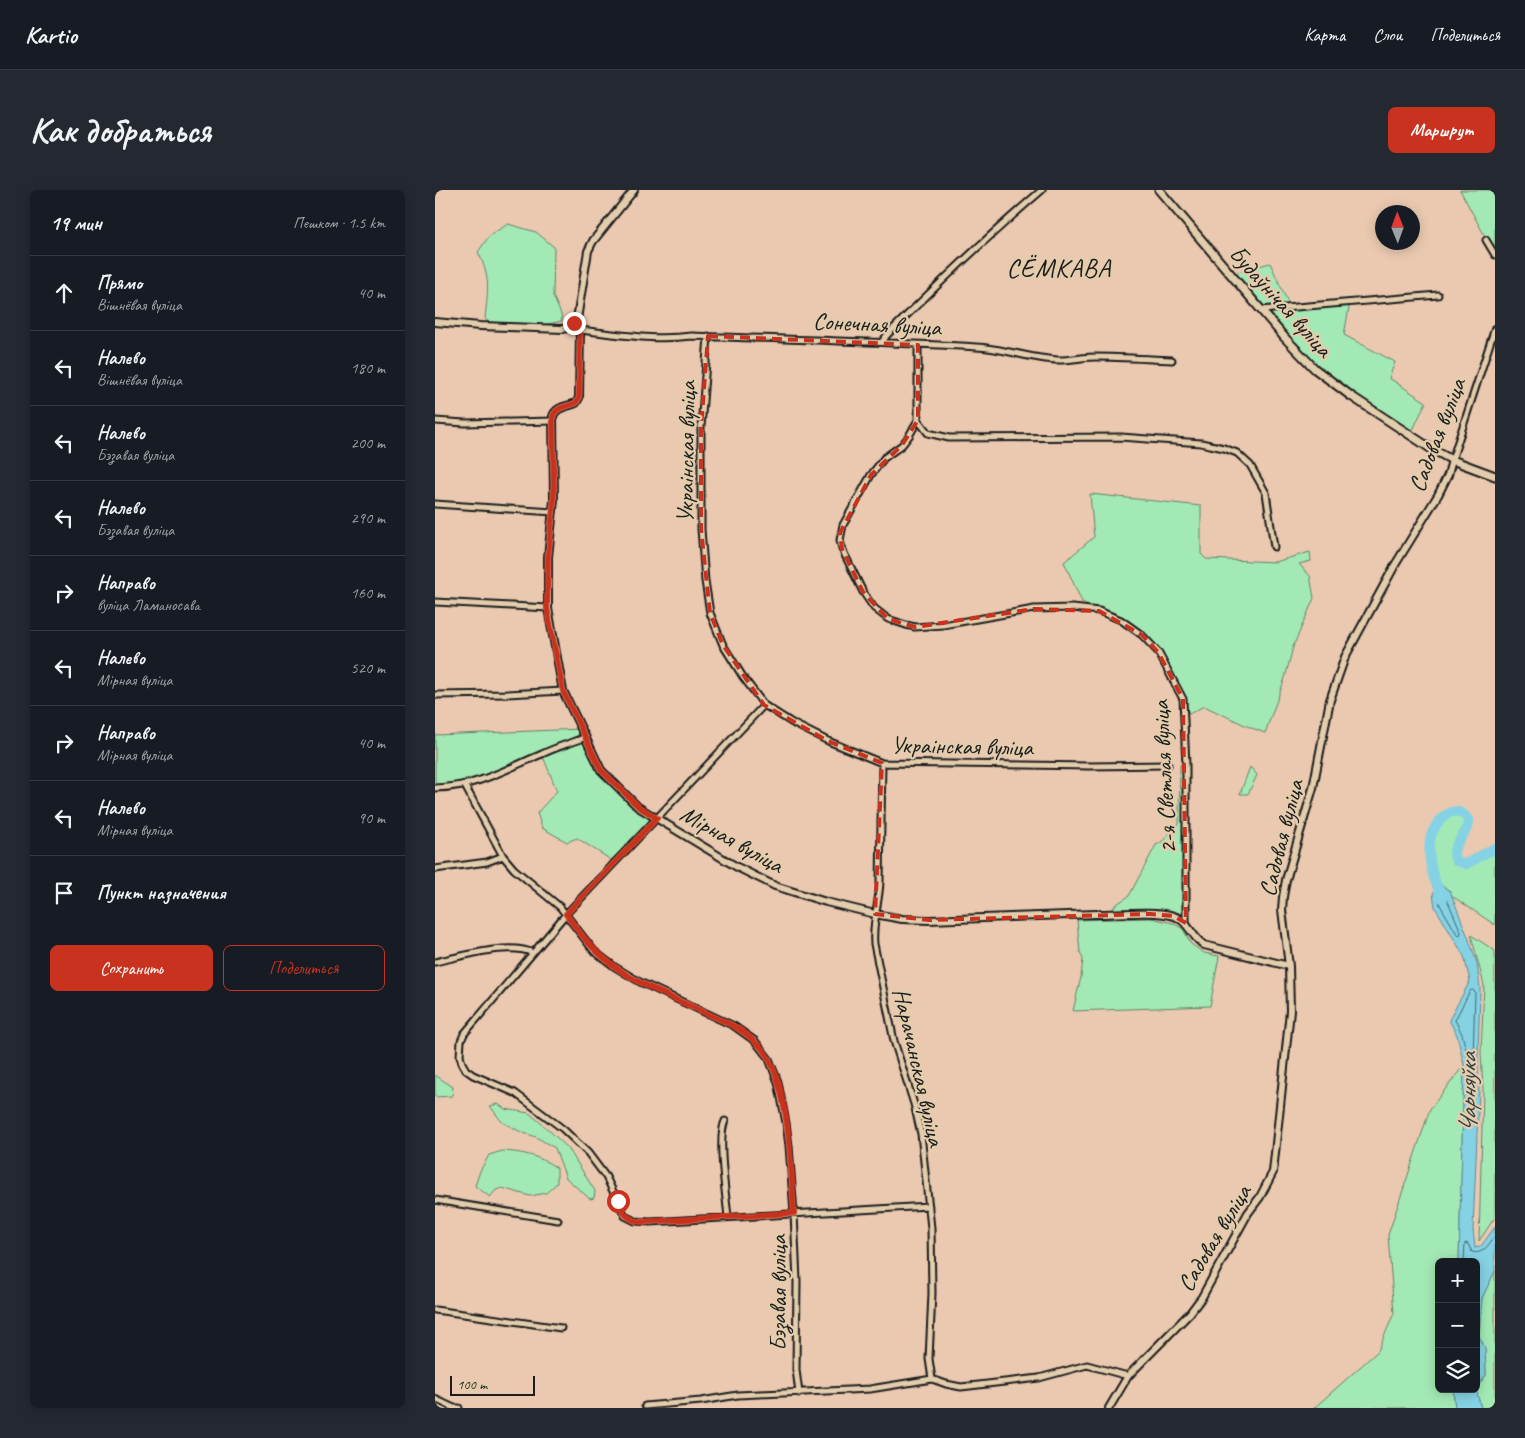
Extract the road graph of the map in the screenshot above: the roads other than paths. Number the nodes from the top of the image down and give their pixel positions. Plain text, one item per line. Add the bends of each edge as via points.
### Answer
1 (634, 190) edge
2 (1042, 190) edge
3 (1159, 190) edge
4 (1486, 240) dead end
5 (1495, 255) edge
6 (1439, 295) dead end
7 (1261, 310) junction
8 (435, 322) edge
9 (573, 324) junction
10 (1495, 328) edge
11 (580, 330) junction
12 (708, 336) junction
13 (882, 342) junction
14 (918, 345) junction
15 (1172, 360) dead end
16 (918, 420) junction
17 (435, 421) edge
18 (553, 421) junction
19 (1452, 460) junction
20 (1495, 476) edge
21 (435, 504) edge
22 (553, 512) junction
23 (1274, 547) dead end
24 (435, 602) edge
25 (547, 608) junction
26 (563, 691) junction
27 (435, 695) edge
28 (765, 705) junction
29 (586, 737) junction
30 (882, 763) junction
31 (1168, 765) dead end
32 (465, 786) junction
33 (435, 788) edge
34 (657, 818) junction
35 (503, 856) junction
36 (435, 869) edge
37 (566, 914) junction
38 (875, 914) junction
39 (1186, 923) junction
40 (533, 953) junction
41 (435, 962) edge
42 (1289, 966) junction
43 (725, 1121) dead end
44 (435, 1200) edge
45 (929, 1206) junction
46 (794, 1213) junction
47 (728, 1217) junction
48 (558, 1220) dead end
49 (435, 1310) edge
50 (561, 1328) dead end
51 (1128, 1376) junction
52 (932, 1379) junction
53 (799, 1393) junction
54 (435, 1399) edge
55 (645, 1406) dead end
56 (454, 1408) edge
57 (459, 1408) edge
58 (1109, 1408) edge

1 - 9 street via 593,240 588,251 577,319
2 - 13 street via 963,261
3 - 7 main road, Будаўнічая вуліца
4 - 5 street
6 - 7 street
7 - 19 main road, Будаўнічая вуліца via 1315,368 1410,436
8 - 9 street via 563,329
9 - 11 street
10 - 19 street, Садовая вуліца
11 - 12 street, Сонечная вуліца via 640,337
11 - 18 street via 579,398 576,403 559,408
12 - 13 street, Сонечная вуліца
12 - 28 street, Украінская вуліца via 701,428 701,529 705,581 710,613 723,645 743,678
13 - 14 street, Сонечная вуліца
14 - 15 street, Сонечная вуліца via 994,349 1058,360 1095,357
14 - 16 street
16 - 23 street via 929,433 949,438 1121,437 1201,443 1224,448 1237,453 1250,465 1266,493
16 - 39 street, 2-я Светлая вуліца via 902,445 884,458 871,475 840,533 841,549 863,592 887,619 915,626 943,625 1034,609 1099,611 1121,620 1158,652 1183,700
17 - 18 street
18 - 22 street, Мірная вуліца
19 - 20 main road, Будаўнічая вуліца
19 - 42 street, Садовая вуліца via 1438,495 1359,629 1336,678 1313,788 1283,897
21 - 22 street
22 - 25 street, Мірная вуліца
24 - 25 street
25 - 26 street, Мірная вуліца
26 - 27 street
26 - 29 street, Мірная вуліца
28 - 30 street, Украінская вуліца via 828,741
28 - 34 street
29 - 32 street
29 - 34 street, Мірная вуліца via 601,770 639,807
30 - 31 street, Украінская вуліца
30 - 38 street, Нарачанская вуліца via 880,882
32 - 33 street
32 - 35 street, Бэзавая вуліца
34 - 37 street
34 - 38 street, Мірная вуліца via 737,867 775,886
35 - 36 street via 487,862
35 - 37 street, Бэзавая вуліца
37 - 40 street
37 - 46 street, Бэзавая вуліца via 590,946 615,967 653,989 734,1026 762,1049 774,1070 784,1112
38 - 39 street, Мірная вуліца via 929,920 1150,914 1173,916
38 - 45 street, Нарачанская вуліца via 874,944 895,1041 921,1134
39 - 42 street via 1204,945
40 - 41 street via 507,949
40 - 47 street via 463,1034 460,1056 466,1070 515,1093 571,1136 606,1177 629,1219 641,1222
42 - 51 street, Садовая вуліца via 1290,1011 1273,1172 1198,1302
43 - 47 street via 722,1140
44 - 48 street
45 - 46 street
45 - 52 street, Нарачанская вуліца via 932,1293 929,1359
46 - 47 street
46 - 53 street, Бэзавая вуліца via 797,1282 795,1370
49 - 50 street
51 - 52 street via 1087,1365 1039,1378 961,1387
51 - 58 street, Садовая вуліца
52 - 53 street via 870,1389
53 - 55 street via 738,1395
54 - 56 street
56 - 57 street

